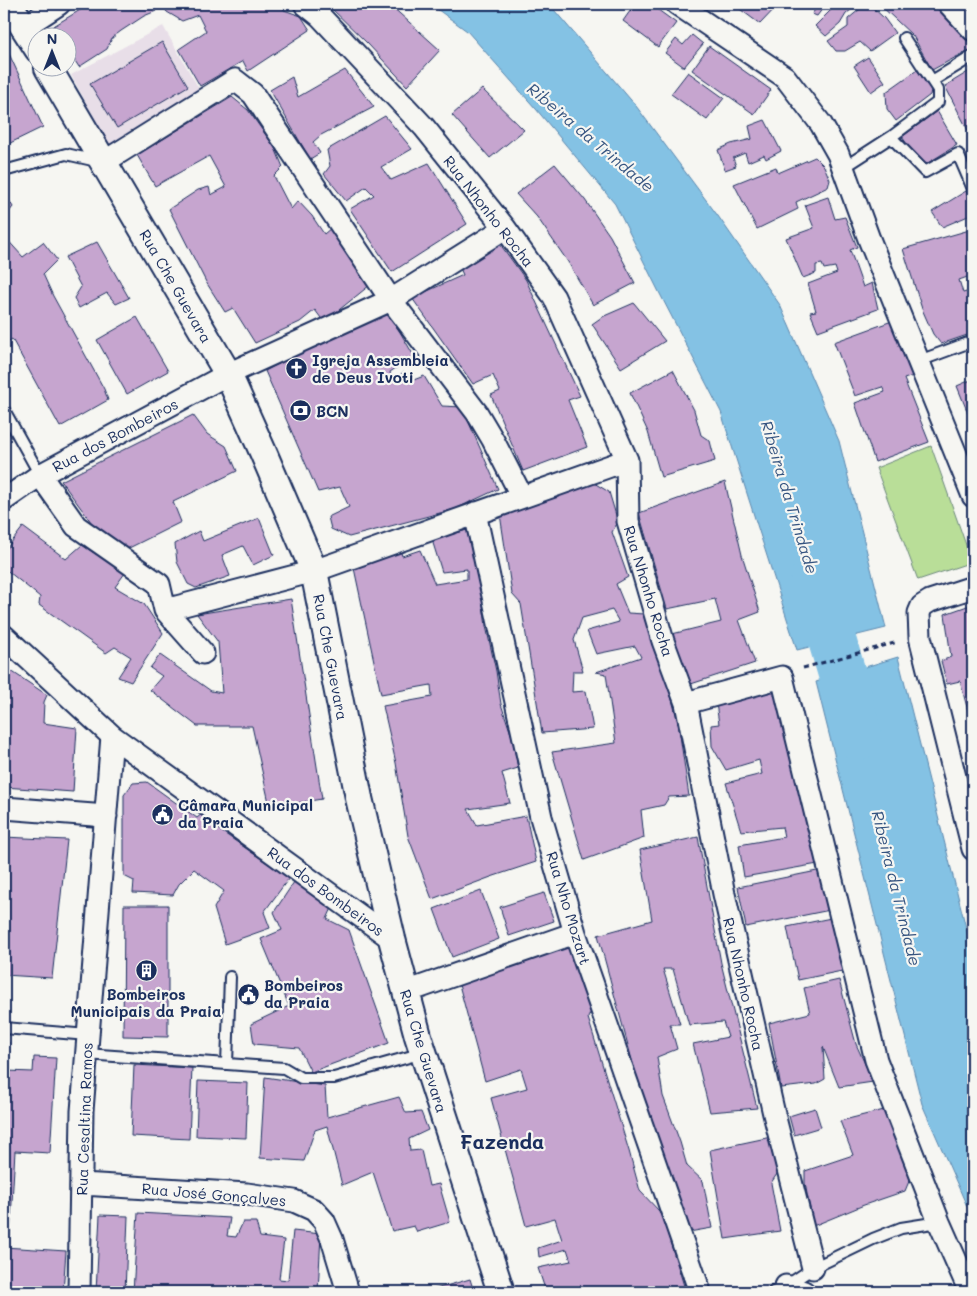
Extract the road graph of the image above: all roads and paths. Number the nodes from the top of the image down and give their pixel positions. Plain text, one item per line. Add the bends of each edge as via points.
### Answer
1 (9, 4) edge
2 (59, 4) edge
3 (305, 4) edge
4 (677, 4) edge
5 (949, 4) edge
6 (24, 27) junction
7 (973, 30) edge
8 (28, 33) edge
9 (904, 38) dead end
10 (973, 56) edge
11 (54, 78) edge
12 (932, 81) junction
13 (891, 137) junction
14 (104, 162) junction
15 (843, 168) junction
16 (4, 170) edge
17 (973, 189) edge
18 (505, 228) junction
19 (391, 300) junction
20 (973, 341) edge
21 (919, 361) junction
22 (228, 374) junction
23 (4, 410) edge
24 (627, 460) junction
25 (40, 475) junction
26 (522, 496) junction
27 (973, 496) edge
28 (4, 500) edge
29 (475, 513) junction
30 (314, 571) junction
31 (973, 587) edge
32 (165, 610) junction
33 (4, 636) edge
34 (902, 641) dead end
35 (204, 654) dead end
36 (800, 669) dead end
37 (686, 703) junction
38 (112, 736) junction
39 (4, 808) edge
40 (106, 816) junction
41 (973, 849) edge
42 (575, 933) junction
43 (392, 939) junction
44 (230, 978) dead end
45 (406, 992) junction
46 (4, 1028) edge
47 (87, 1044) junction
48 (423, 1053) junction
49 (227, 1064) junction
50 (82, 1184) junction
51 (939, 1222) junction
52 (813, 1268) junction
53 (788, 1290) edge
54 (79, 1292) edge
55 (348, 1292) edge
56 (501, 1292) edge
57 (700, 1292) edge
58 (970, 1292) edge

1 - 6 street
2 - 6 street
3 - 18 street, Rua Nhonho Rocha via 424,127
4 - 15 street via 785,77 821,124
5 - 7 street
6 - 8 street
9 - 12 lane
10 - 12 lane
11 - 14 street, Rua Che Guevara
12 - 13 lane via 938,90 938,102
13 - 15 lane
13 - 17 lane via 924,172 958,154
14 - 16 lane via 66,154
14 - 19 street via 235,80 253,94
14 - 22 street, Rua Che Guevara
15 - 21 street
18 - 19 street, Rua dos Bombeiros
18 - 24 street, Rua Nhonho Rocha via 554,297
19 - 22 street, Rua dos Bombeiros
19 - 26 street via 477,413
20 - 21 lane
21 - 27 street
22 - 25 street, Rua dos Bombeiros
22 - 30 street, Rua Che Guevara
23 - 25 lane
24 - 26 street
24 - 37 street, Rua Nhonho Rocha via 628,521 663,641
25 - 28 street, Rua dos Bombeiros
25 - 32 street via 76,526 159,584
26 - 29 street
29 - 30 street
29 - 42 street, Rua Nho Mozart via 541,817
30 - 32 street
30 - 43 street, Rua Che Guevara via 359,798
31 - 41 street via 922,606 918,622
32 - 35 street
33 - 38 street, Rua dos Bombeiros
34 - 36 path
37 - 51 street via 782,677 876,1060
37 - 52 street, Rua Nhonho Rocha via 724,894
38 - 40 street, Rua Cesaltina Ramos
38 - 43 street, Rua dos Bombeiros
39 - 40 street
40 - 47 street, Rua Cesaltina Ramos
42 - 45 street
42 - 57 street, Rua Nho Mozart
43 - 45 street, Rua Che Guevara
44 - 49 lane
45 - 48 street, Rua Che Guevara
46 - 47 lane
47 - 49 lane
47 - 50 street, Rua Cesaltina Ramos via 82,1111
48 - 49 lane via 334,1078 301,1078 284,1068
48 - 56 street, Rua Che Guevara
50 - 54 street, Rua Cesaltina Ramos
50 - 55 street, Rua José Gonçalves via 247,1194 294,1201 314,1210 324,1221
51 - 52 lane via 901,1228
51 - 58 street
52 - 53 lane

